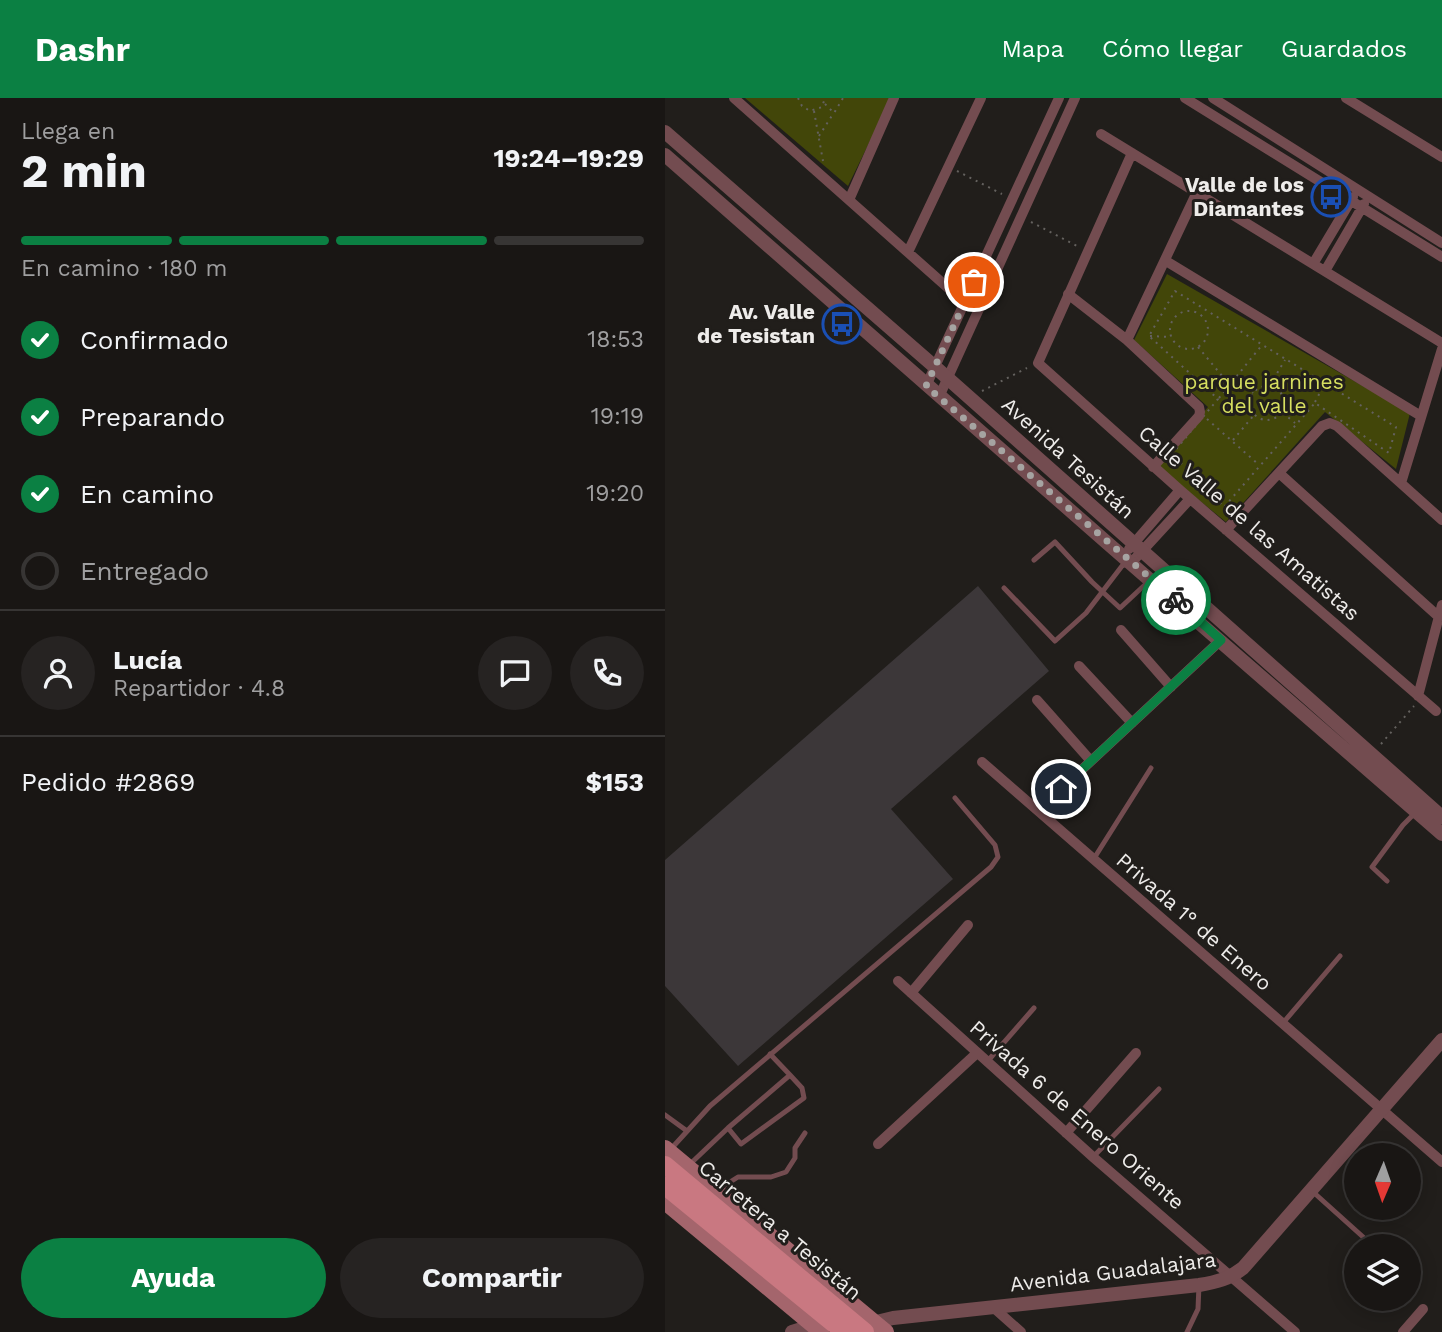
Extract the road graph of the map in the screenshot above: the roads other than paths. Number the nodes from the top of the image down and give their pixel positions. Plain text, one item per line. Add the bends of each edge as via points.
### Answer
1 (734, 98) edge
2 (894, 98) edge
3 (981, 98) edge
4 (1059, 98) edge
5 (1075, 98) edge
6 (1185, 98) edge
7 (1213, 98) edge
8 (1346, 98) edge
9 (1228, 102) edge
10 (665, 132) edge
11 (1101, 134) dead end
12 (1132, 153) junction
13 (665, 155) edge
14 (1442, 157) edge
15 (1357, 190) junction
16 (1197, 192) junction
17 (849, 200) junction
18 (1351, 201) junction
19 (1365, 202) junction
20 (1442, 243) edge
21 (908, 252) junction
22 (1442, 257) edge
23 (1166, 261) junction
24 (1313, 264) junction
25 (1325, 271) junction
26 (1068, 293) junction
27 (965, 303) junction
28 (1127, 340) junction
29 (1442, 343) edge
30 (1442, 349) edge
31 (935, 367) junction
32 (947, 379) junction
33 (926, 386) junction
34 (939, 397) junction
35 (1421, 416) junction
36 (1153, 467) junction
37 (1279, 473) junction
38 (1401, 483) junction
39 (1180, 490) junction
40 (1190, 499) junction
41 (1442, 520) edge
42 (1226, 530) junction
43 (1130, 556) junction
44 (1034, 560) dead end
45 (1152, 579) junction
46 (1004, 588) dead end
47 (1101, 591) junction
48 (1442, 605) edge
49 (1439, 617) junction
50 (1121, 630) dead end
51 (1221, 640) junction
52 (1079, 666) dead end
53 (1171, 687) junction
54 (1419, 696) junction
55 (1037, 700) dead end
56 (1436, 711) dead end
57 (1132, 723) junction
58 (1091, 761) junction
59 (982, 762) dead end
60 (1150, 768) dead end
61 (1061, 789) dead end
62 (955, 798) dead end
63 (1416, 812) junction
64 (1442, 817) edge
65 (1442, 834) edge
66 (1093, 860) junction
67 (1387, 881) dead end
68 (968, 925) dead end
69 (1340, 956) dead end
70 (898, 981) dead end
71 (911, 993) junction
72 (1034, 1008) dead end
73 (1283, 1023) junction
74 (1442, 1040) edge
75 (1136, 1053) dead end
76 (770, 1054) junction
77 (977, 1054) junction
78 (986, 1063) junction
79 (790, 1075) junction
80 (1159, 1089) dead end
81 (1383, 1109) junction
82 (665, 1115) edge
83 (729, 1128) junction
84 (687, 1131) junction
85 (805, 1133) dead end
86 (1066, 1133) junction
87 (878, 1144) dead end
88 (1093, 1157) junction
89 (1442, 1162) edge
90 (669, 1169) edge
91 (717, 1191) junction
92 (1312, 1191) junction
93 (665, 1202) edge
94 (1360, 1234) edge
95 (1232, 1277) junction
96 (1199, 1285) junction
97 (994, 1308) junction
98 (1423, 1309) dead end
99 (852, 1326) edge
100 (792, 1332) edge
101 (1021, 1332) edge
102 (1187, 1332) edge
103 (1296, 1332) edge
104 (1403, 1332) edge

1 - 17 street
2 - 17 street
3 - 21 street
4 - 27 street
5 - 32 street
6 - 18 street
7 - 9 street
8 - 14 street
9 - 15 street
10 - 31 street, Avenida Tesistán
11 - 12 street
12 - 16 street
12 - 26 street
13 - 33 street, Avenida Tesistán
15 - 18 street
15 - 19 street
16 - 23 street
16 - 24 street
17 - 21 street
18 - 19 street
18 - 24 street
19 - 20 street
19 - 22 street
19 - 25 street
21 - 27 street
23 - 28 street
23 - 35 street
24 - 25 street
25 - 29 street
26 - 28 street
26 - 36 street, Calle Valle de las Amatistas via 1038,363
27 - 31 street
28 - 36 street via 1201,412
30 - 35 street
31 - 32 street, Avenida Tesistán
31 - 33 street
32 - 34 street
32 - 43 street, Avenida Tesistán
33 - 34 street, Avenida Tesistán
34 - 43 street, Avenida Tesistán
35 - 38 street
36 - 39 street, Calle Valle de las Amatistas
37 - 38 street via 1330,423
37 - 42 street
37 - 49 street
38 - 41 street
39 - 40 street, Calle Valle de las Amatistas
39 - 43 street
40 - 42 street, Calle Valle de las Amatistas
40 - 43 street
42 - 54 street, Calle Valle de las Amatistas
43 - 45 street, Avenida Tesistán
43 - 47 lane
43 - 64 street, Avenida Tesistán
44 - 47 lane via 1055,541
45 - 47 lane via 1120,608
45 - 51 street, Avenida Tesistán
46 - 47 lane via 1055,641 1086,613
48 - 49 street
49 - 54 street
50 - 53 street
51 - 53 street
51 - 63 street, Avenida Tesistán
52 - 57 street
53 - 57 street
54 - 56 street, Calle Valle de las Amatistas
55 - 58 street
57 - 58 street
58 - 61 street
59 - 66 street, Privada 1° de Enero
60 - 66 lane
62 - 76 lane via 995,845 998,858
63 - 65 street, Avenida Tesistán
63 - 67 lane via 1371,867
66 - 73 street, Privada 1° de Enero
68 - 71 street
69 - 73 lane
70 - 71 street, Privada 6 de Enero Oriente
71 - 77 street, Privada 6 de Enero Oriente
72 - 78 lane
73 - 81 street, Privada 1° de Enero
74 - 81 street, Avenida Guadalajara
75 - 86 street
76 - 79 lane
76 - 84 lane
77 - 78 street, Privada 6 de Enero Oriente
77 - 87 street
78 - 86 street, Privada 6 de Enero Oriente
79 - 83 lane
79 - 83 lane via 804,1098 741,1144
80 - 88 lane
81 - 89 street, Privada 1° de Enero
81 - 92 street, Avenida Guadalajara
82 - 84 lane
83 - 90 lane
84 - 90 lane
85 - 91 lane via 786,1172 738,1177
86 - 88 street, Privada 6 de Enero Oriente
88 - 95 street, Privada 6 de Enero Oriente
90 - 91 main road
90 - 99 main road, Carretera a Tesistán
91 - 99 main road
92 - 94 lane
92 - 95 street, Avenida Guadalajara
93 - 99 main road
95 - 96 street, Avenida Guadalajara
95 - 103 street, Privada 6 de Enero Oriente
96 - 97 street, Avenida Guadalajara
96 - 102 lane via 1198,1309
97 - 99 street, Avenida Guadalajara
97 - 101 street
98 - 104 street
99 - 100 street, Avenida Guadalajara

